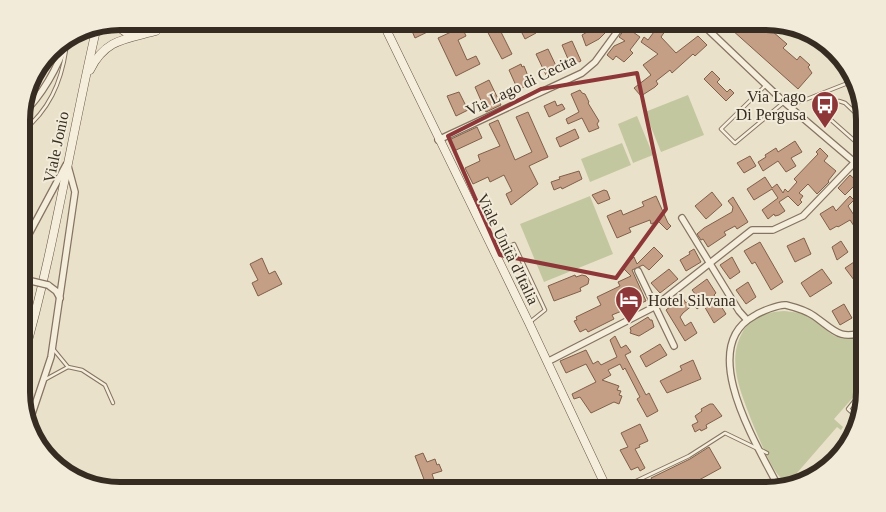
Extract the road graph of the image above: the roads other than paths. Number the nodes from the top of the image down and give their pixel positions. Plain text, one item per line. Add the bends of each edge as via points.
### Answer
1 (123, 30) edge
2 (159, 30) edge
3 (386, 30) edge
4 (618, 30) edge
5 (709, 30) edge
6 (156, 31) junction
7 (95, 34) edge
8 (66, 48) edge
9 (63, 50) edge
10 (848, 83) edge
11 (766, 84) junction
12 (83, 86) junction
13 (784, 102) junction
14 (32, 104) edge
15 (792, 109) junction
16 (856, 114) edge
17 (30, 125) edge
18 (438, 140) junction
19 (856, 143) edge
20 (855, 162) joint
21 (67, 163) junction
22 (682, 218) dead end
23 (30, 232) edge
24 (495, 255) junction
25 (710, 264) junction
26 (638, 271) dead end
27 (30, 282) edge
28 (60, 298) junction
29 (654, 307) junction
30 (747, 320) junction
31 (529, 323) junction
32 (30, 333) edge
33 (856, 335) edge
34 (674, 346) dead end
35 (52, 349) junction
36 (547, 362) junction
37 (68, 367) junction
38 (44, 380) junction
39 (856, 400) edge
40 (113, 403) dead end
41 (33, 413) edge
42 (853, 413) edge
43 (763, 452) junction
44 (777, 481) edge
45 (604, 482) edge
46 (634, 482) edge

1 - 6 main road via 128,33
2 - 6 main road
3 - 18 main road, Viale Unità d'Italia
4 - 18 street, Via Lago di Cecita via 595,62 582,73
5 - 11 street
6 - 12 main road via 107,47 94,62
7 - 12 main road, Viale Jonio
8 - 17 lane via 58,87
9 - 14 street via 43,91
10 - 15 lane via 797,103
11 - 13 street
11 - 13 lane via 721,128 735,143
12 - 21 main road, Viale Jonio
13 - 15 street
15 - 20 street
16 - 19 lane via 839,100 824,106 822,112
18 - 24 main road, Viale Unità d'Italia
20 - 25 street via 803,216 773,230 752,230
21 - 23 street
21 - 28 street via 75,192
21 - 32 main road, Viale Jonio
22 - 25 street
24 - 31 main road, Viale Unità d'Italia
24 - 31 lane via 514,244 545,310
25 - 29 street
25 - 30 street
26 - 29 street
27 - 28 street, bridge via 48,285
28 - 35 street
29 - 34 street
29 - 36 street
30 - 33 street via 784,304 812,315 842,335
30 - 43 street via 730,349 731,381 742,413
31 - 36 main road, Viale Unità d'Italia
35 - 37 lane
35 - 38 street
36 - 45 main road, Viale Unità d'Italia
37 - 38 lane
37 - 40 lane via 82,370 105,385
38 - 41 street
39 - 42 lane via 848,408
43 - 44 street
43 - 46 lane via 725,433 689,456

